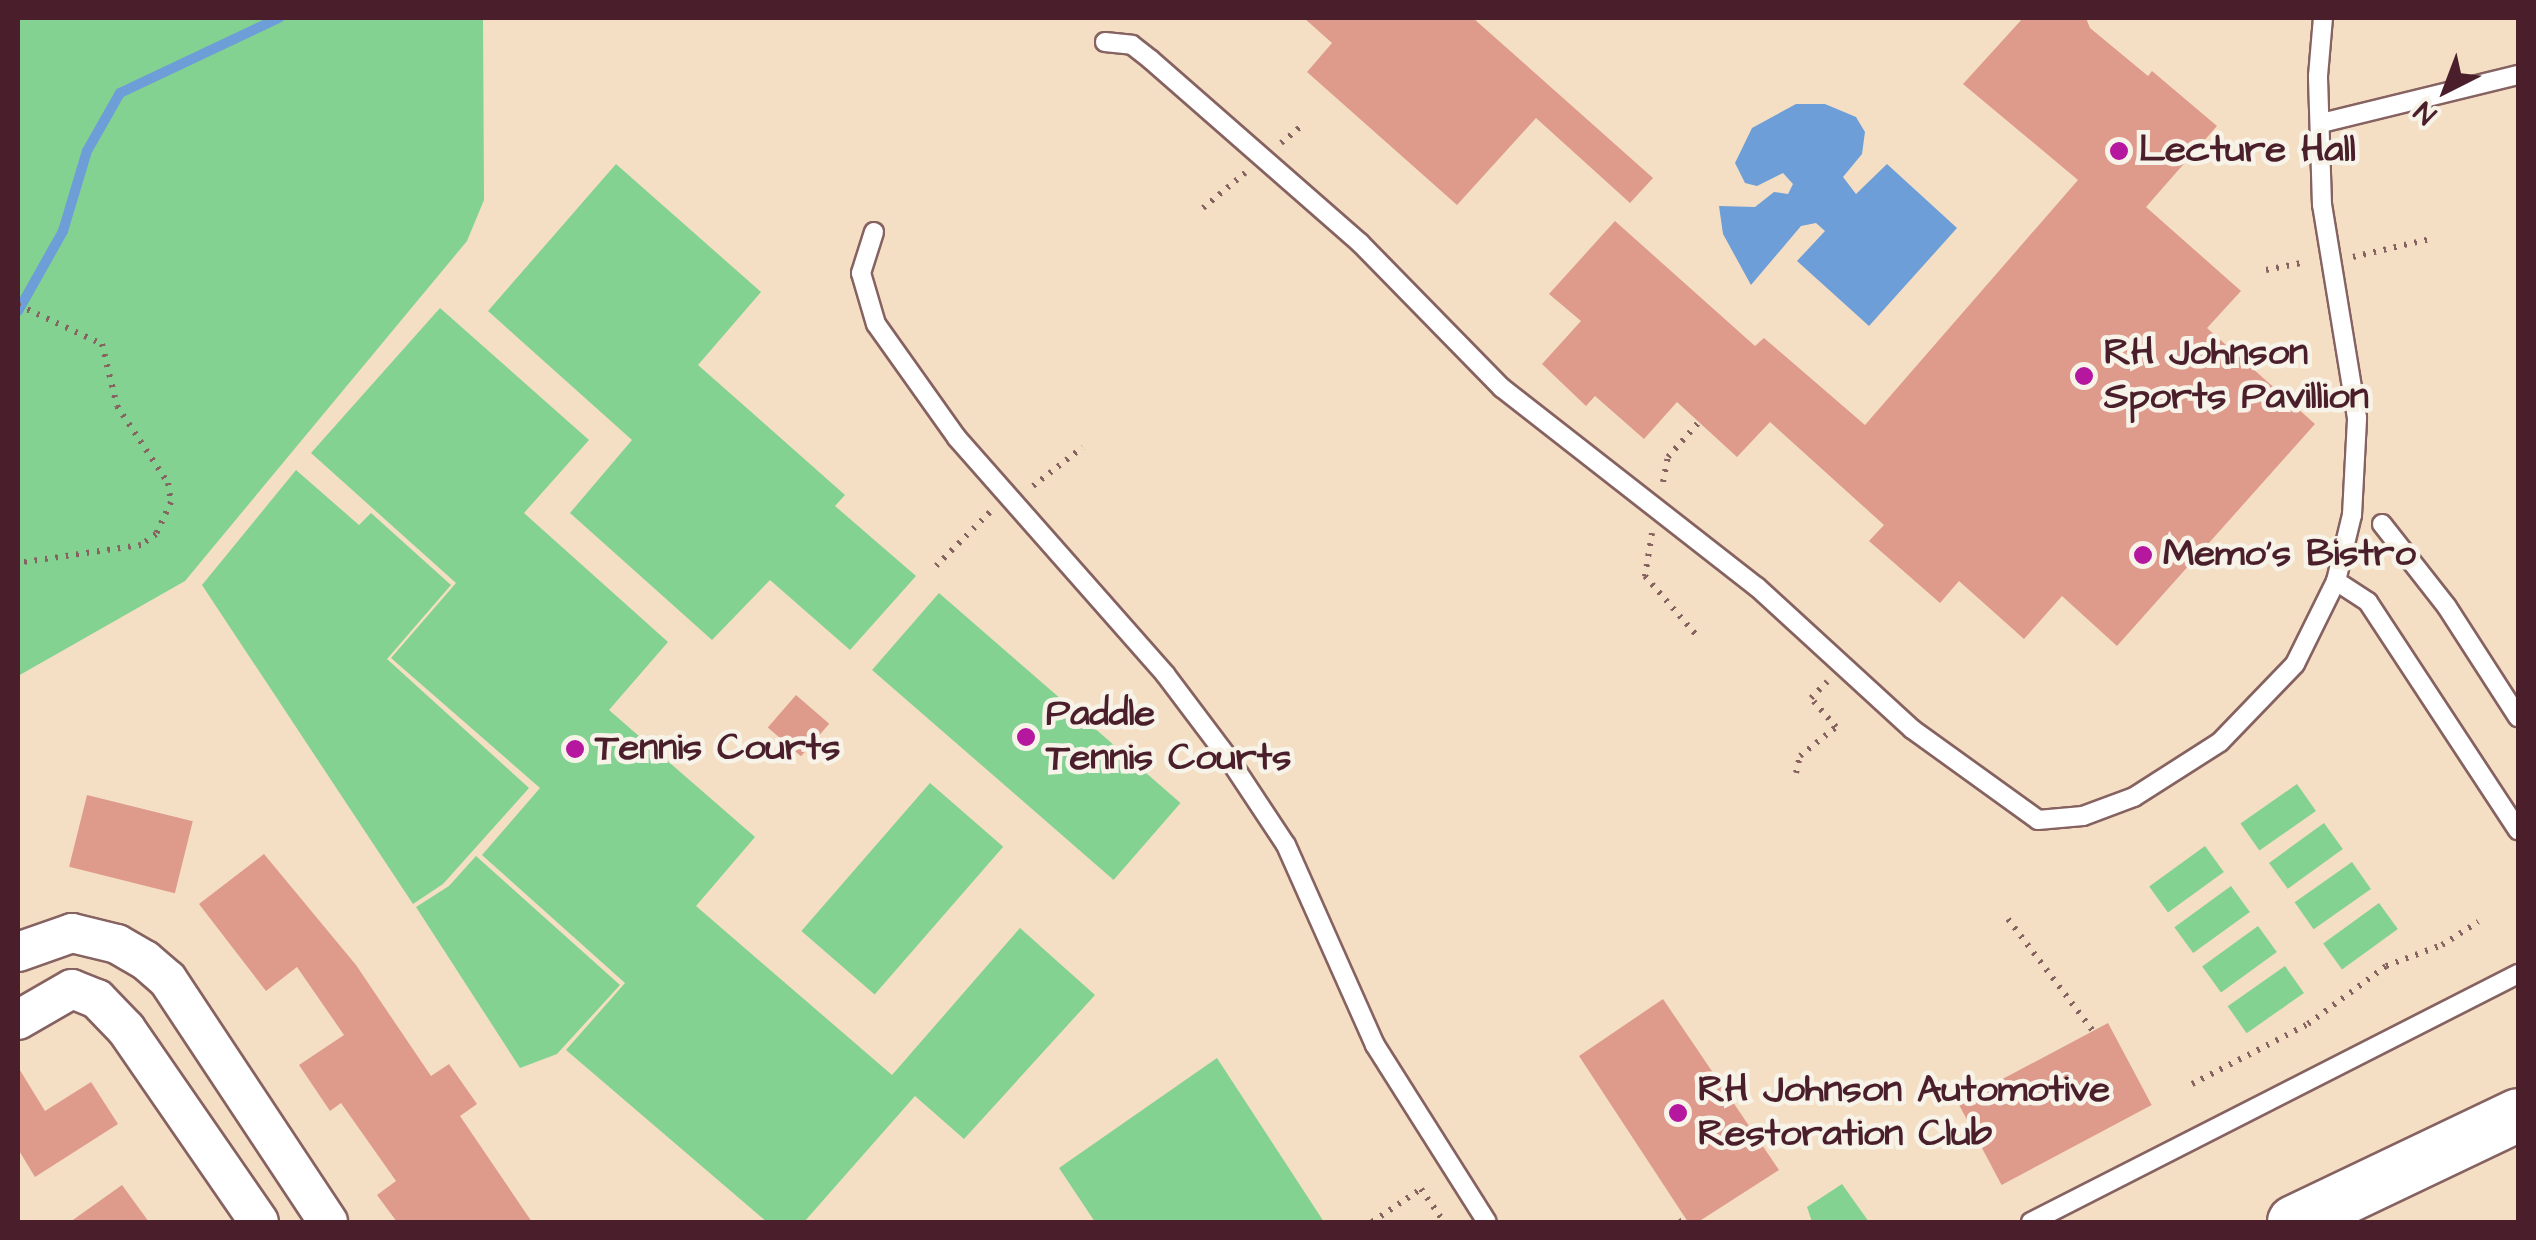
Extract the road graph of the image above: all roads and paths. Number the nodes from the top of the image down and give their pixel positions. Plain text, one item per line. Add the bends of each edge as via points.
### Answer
1 (2324, 18) edge
2 (1105, 42) dead end
3 (2518, 74) edge
4 (2321, 123) junction
5 (874, 232) dead end
6 (18, 305) edge
7 (2382, 524) dead end
8 (18, 564) edge
9 (2336, 582) junction
10 (1844, 664) junction
11 (2518, 716) edge
12 (1796, 773) dead end
13 (2518, 830) edge
14 (2008, 919) dead end
15 (2478, 922) dead end
16 (117, 944) junction
17 (18, 952) edge
18 (2518, 974) edge
19 (97, 999) junction
20 (18, 1020) edge
21 (2093, 1031) dead end
22 (2192, 1084) dead end
23 (2518, 1115) edge
24 (259, 1222) edge
25 (328, 1222) edge
26 (1372, 1222) edge
27 (1444, 1222) edge
28 (1487, 1222) edge
29 (2031, 1222) edge
30 (2294, 1222) edge

1 - 4 lane
2 - 10 lane via 1132,45 1151,60 1360,243 1502,388 1758,588
3 - 4 lane
4 - 9 lane via 2322,205 2357,418 2352,515
5 - 28 lane via 861,273 876,324 957,438 1165,674 1229,760 1286,845 1375,1046
6 - 8 path via 102,344 117,406 168,483 171,502 156,534 141,545
7 - 11 lane via 2447,607
9 - 10 lane via 2296,664 2220,742 2134,797 2084,816 2038,820 1999,796 1912,729
9 - 13 lane via 2368,602
10 - 12 path via 1811,698 1836,727 1800,756
14 - 21 path
15 - 22 path via 2442,945 2386,966 2308,1024
16 - 17 street via 72,933
16 - 19 street
16 - 25 street via 168,980
18 - 29 lane
19 - 20 street via 72,989
19 - 24 street via 126,1029
23 - 30 street
26 - 27 path via 1421,1189

